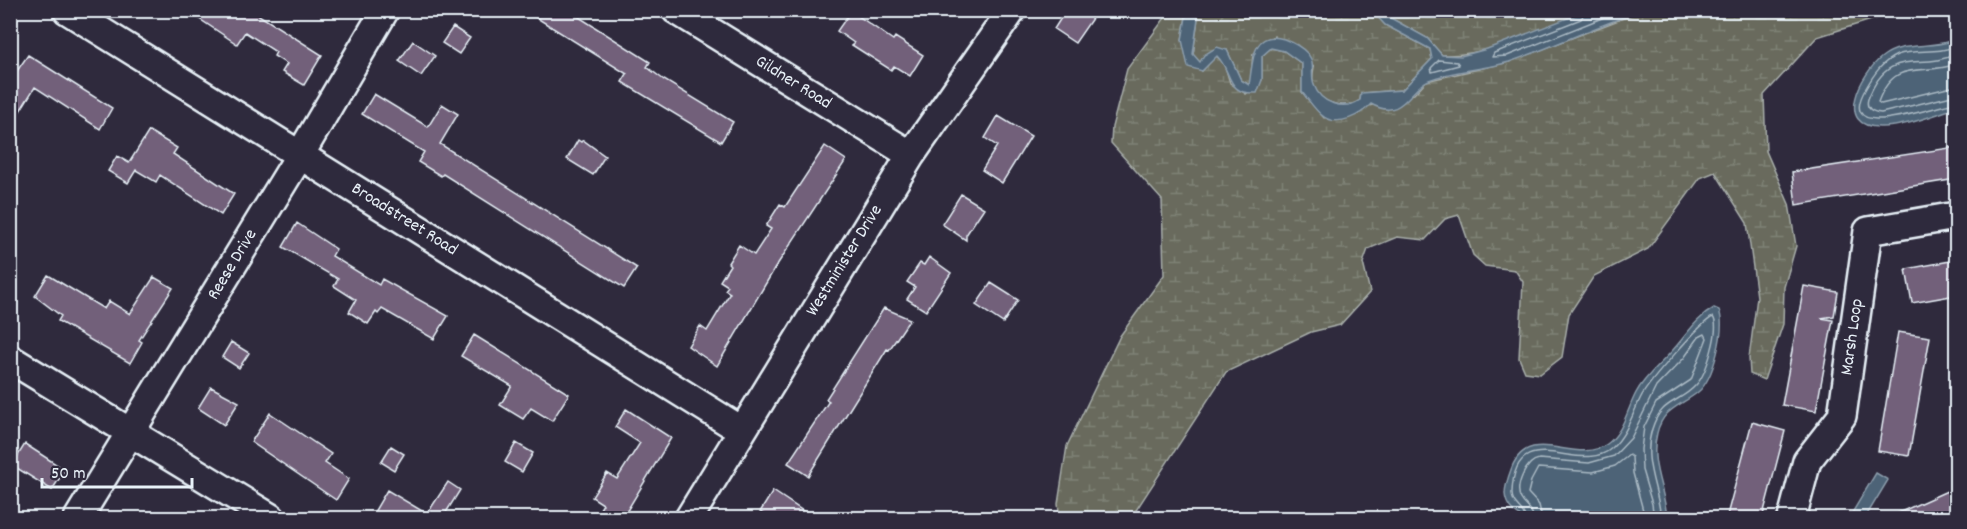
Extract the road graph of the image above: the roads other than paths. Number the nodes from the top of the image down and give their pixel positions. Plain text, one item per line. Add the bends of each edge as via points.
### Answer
1 (67, 10) edge
2 (386, 10) edge
3 (676, 10) edge
4 (1012, 10) edge
5 (300, 155) junction
6 (911, 155) junction
7 (1956, 216) edge
8 (10, 359) edge
9 (741, 430) junction
10 (131, 433) junction
11 (78, 519) edge
12 (271, 519) edge
13 (689, 519) edge
14 (1792, 519) edge

1 - 5 street, Broadstreet Road
2 - 5 street, Reese Drive
3 - 6 street, Gildner Road
4 - 6 street, Westminister Drive
5 - 9 street, Broadstreet Road
5 - 10 street, Reese Drive
6 - 9 street, Westminister Drive
7 - 14 street, Marsh Loop via 1868,231 1842,416 1807,461
8 - 10 street
9 - 13 street, Westminister Drive
10 - 11 street, Reese Drive
10 - 12 street

